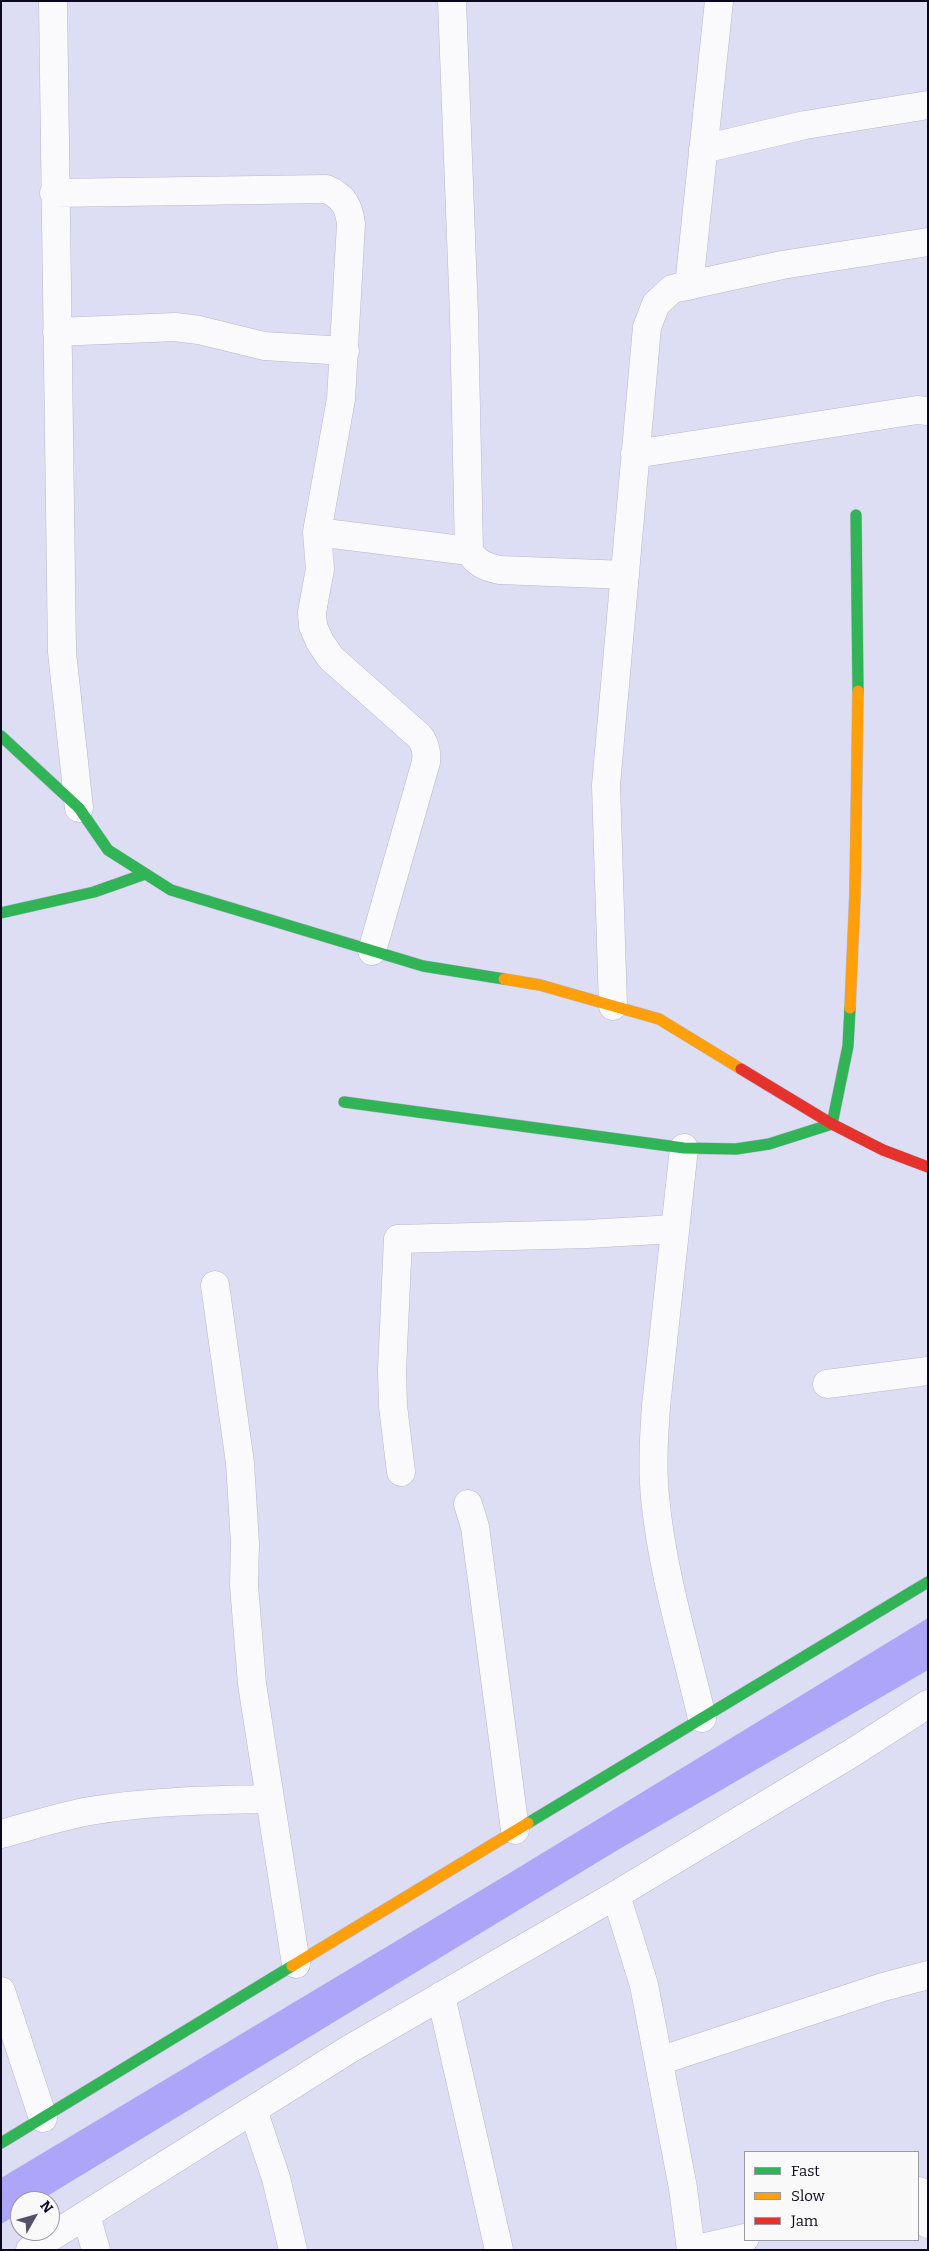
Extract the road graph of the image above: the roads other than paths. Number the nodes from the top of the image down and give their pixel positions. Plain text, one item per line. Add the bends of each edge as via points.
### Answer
1 (53, 1) edge
2 (452, 1) edge
3 (719, 1) edge
4 (928, 105) edge
5 (703, 149) junction
6 (54, 193) junction
7 (928, 242) edge
8 (689, 286) junction
9 (57, 332) junction
10 (344, 351) junction
11 (928, 411) edge
12 (635, 454) junction
13 (856, 515) dead end
14 (317, 532) junction
15 (468, 551) junction
16 (625, 574) junction
17 (1, 736) edge
18 (79, 808) junction
19 (145, 874) junction
20 (1, 914) edge
21 (372, 951) junction
22 (613, 1006) junction
23 (344, 1102) dead end
24 (832, 1124) junction
25 (684, 1148) junction
26 (928, 1167) edge
27 (675, 1229) junction
28 (215, 1285) dead end
29 (928, 1371) edge
30 (827, 1384) dead end
31 (401, 1472) dead end
32 (468, 1504) dead end
33 (928, 1582) edge
34 (928, 1704) edge
35 (702, 1718) junction
36 (270, 1799) junction
37 (515, 1830) junction
38 (1, 1834) edge
39 (616, 1895) junction
40 (296, 1964) junction
41 (928, 1975) edge
42 (1, 1991) edge
43 (440, 1996) junction
44 (659, 2061) junction
45 (253, 2110) junction
46 (43, 2118) junction
47 (1, 2143) edge
48 (921, 2191) edge
49 (86, 2215) junction
50 (928, 2224) edge
51 (744, 2238) edge
52 (30, 2250) edge
53 (96, 2250) edge
54 (293, 2250) edge
55 (499, 2250) edge
56 (692, 2250) edge

1 - 6 street
2 - 15 street via 464,315
3 - 5 street
4 - 5 street via 805,125
5 - 8 street
6 - 9 street
6 - 10 street via 332,192 347,204 351,224
7 - 8 street via 782,265
8 - 12 street via 672,290 656,304 647,327
9 - 10 street via 175,328 199,330 264,346
9 - 18 street via 62,652
10 - 14 street via 341,400
11 - 12 street
12 - 16 street
13 - 24 street via 855,894 848,1046
14 - 15 street
14 - 21 street via 320,569 312,612 313,626 320,642 332,658 420,736 427,752
15 - 16 street via 475,561 500,570
16 - 22 street via 606,785
17 - 18 street
18 - 19 street via 108,850
19 - 20 street via 94,892
19 - 21 street via 171,890
21 - 22 street via 423,966 540,985
22 - 24 street via 659,1019
23 - 25 street
24 - 25 street via 769,1144 736,1149
24 - 26 street via 883,1150
25 - 27 street
27 - 31 street via 398,1239 392,1370
27 - 35 street via 653,1445 655,1497 661,1541
28 - 36 street via 240,1463 244,1585 252,1684
29 - 30 street
32 - 37 street via 475,1528
33 - 35 street
34 - 39 street
35 - 37 street
36 - 38 street via 183,1800 88,1811
36 - 40 street
37 - 40 street
39 - 43 street
39 - 44 street via 644,1985
40 - 46 street
41 - 44 street
42 - 46 street
43 - 45 street
43 - 55 street
44 - 56 street
45 - 49 street
45 - 54 street via 276,2178
46 - 47 street
48 - 50 street
49 - 52 street
49 - 53 street
51 - 56 street

